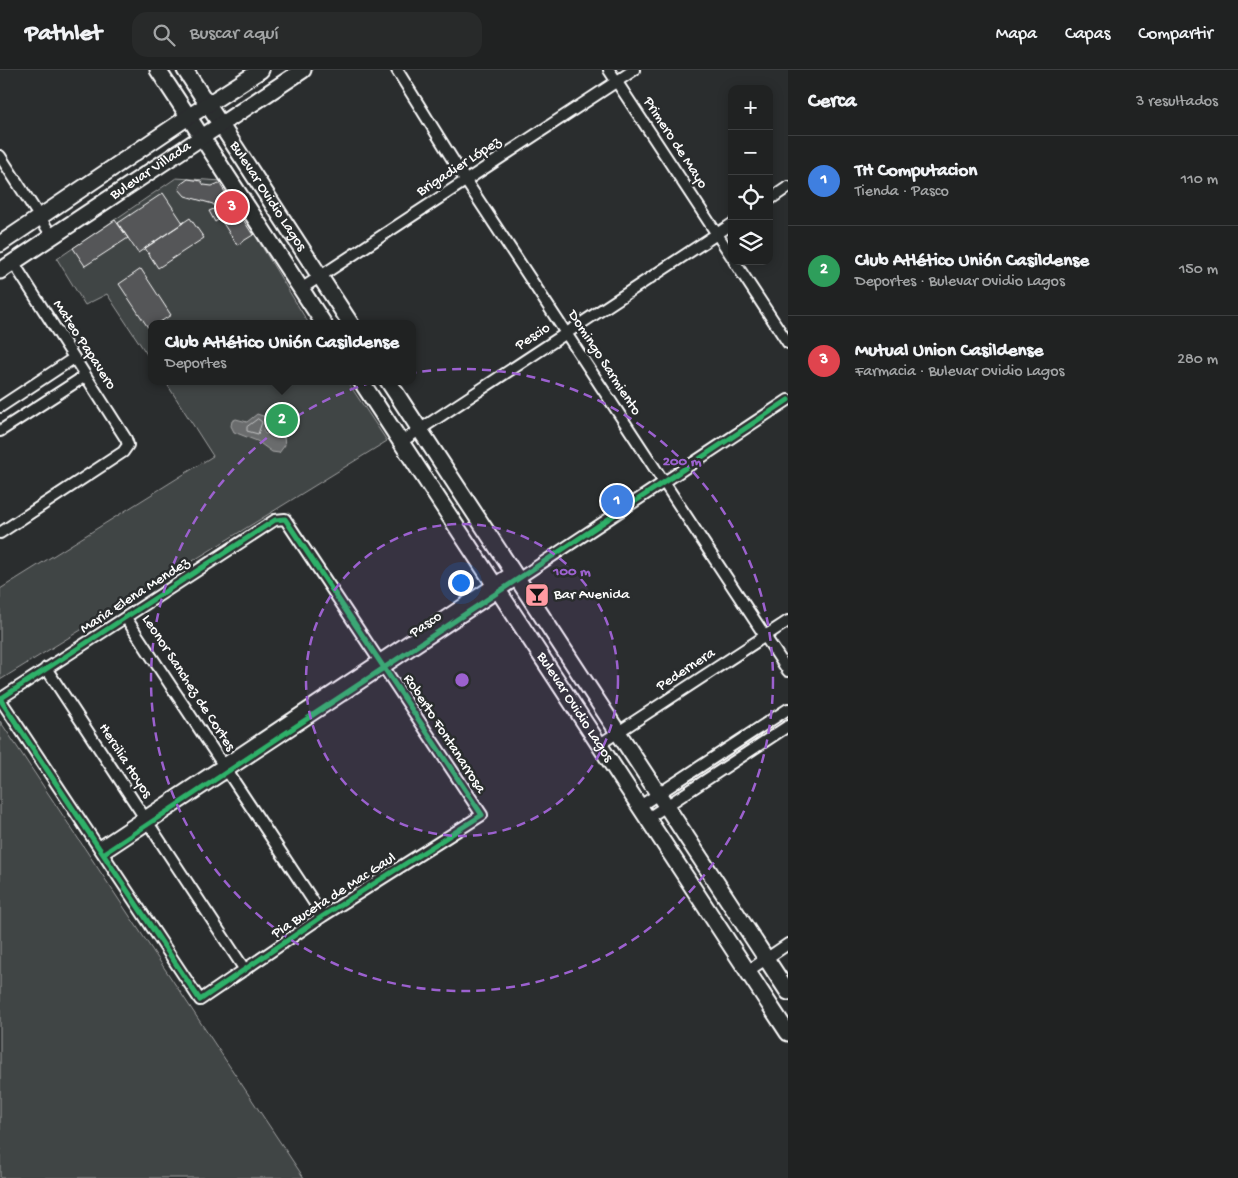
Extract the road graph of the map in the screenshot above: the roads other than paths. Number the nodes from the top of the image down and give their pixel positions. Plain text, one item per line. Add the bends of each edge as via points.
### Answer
1 (158, 70) edge
2 (185, 70) edge
3 (262, 70) edge
4 (302, 70) edge
5 (396, 70) edge
6 (609, 70) edge
7 (634, 70) edge
8 (616, 82) junction
9 (207, 104) junction
10 (188, 116) junction
11 (220, 124) junction
12 (201, 136) junction
13 (0, 156) edge
14 (466, 180) junction
15 (788, 187) edge
16 (773, 197) edge
17 (41, 217) junction
18 (728, 227) edge
19 (717, 234) junction
20 (52, 236) junction
21 (0, 244) edge
22 (728, 251) edge
23 (13, 262) junction
24 (737, 265) edge
25 (0, 271) edge
26 (320, 276) junction
27 (301, 289) junction
28 (321, 320) edge
29 (348, 320) edge
30 (566, 333) junction
31 (788, 343) edge
32 (74, 358) junction
33 (85, 376) junction
34 (364, 385) edge
35 (391, 385) edge
36 (788, 400) edge
37 (0, 407) edge
38 (420, 430) junction
39 (0, 431) edge
40 (401, 442) junction
41 (664, 482) junction
42 (285, 519) joint
43 (0, 532) edge
44 (515, 575) junction
45 (497, 588) junction
46 (126, 618) junction
47 (788, 621) edge
48 (765, 636) junction
49 (382, 663) junction
50 (46, 668) junction
51 (788, 671) edge
52 (0, 699) edge
53 (788, 709) edge
54 (788, 726) edge
55 (618, 732) junction
56 (600, 744) junction
57 (225, 768) junction
58 (662, 800) junction
59 (644, 812) junction
60 (482, 814) joint
61 (146, 820) junction
62 (101, 851) junction
63 (323, 916) junction
64 (788, 944) edge
65 (766, 958) junction
66 (245, 970) junction
67 (748, 971) junction
68 (788, 992) edge
69 (788, 1032) edge

1 - 10 main road, Bulevar Ovidio Lagos
2 - 9 main road, Bulevar Ovidio Lagos
3 - 9 main road, Bulevar Villada
4 - 11 main road, Bulevar Villada
5 - 14 street, Domingo Sarmiento
6 - 8 street, Primero de Mayo
7 - 8 street, Brigadier López
8 - 14 street, Brigadier López
8 - 19 street, Primero de Mayo
9 - 10 main road, Bulevar Villada
9 - 11 main road, Bulevar Ovidio Lagos
10 - 12 main road, Bulevar Ovidio Lagos
10 - 17 main road, Bulevar Villada
11 - 12 main road, Bulevar Villada
11 - 26 main road, Bulevar Ovidio Lagos
12 - 20 main road, Bulevar Villada
12 - 27 main road, Bulevar Ovidio Lagos
13 - 17 street
14 - 26 street, Brigadier López
14 - 30 street, Domingo Sarmiento
15 - 16 street
17 - 20 street
17 - 21 main road, Bulevar Villada
18 - 19 street, Pescio
19 - 22 street, Primero de Mayo
19 - 30 street, Pescio
20 - 23 main road, Bulevar Villada
23 - 25 main road, Bulevar Villada
23 - 32 street, Mateo Papavero
24 - 31 street
26 - 27 street, Brigadier López
26 - 29 main road, Bulevar Ovidio Lagos
27 - 28 main road, Bulevar Ovidio Lagos
30 - 38 street, Pescio
30 - 41 street, Domingo Sarmiento
32 - 33 street, Mateo Papavero
32 - 37 street
33 - 39 street
33 - 43 street, Mateo Papavero via 128,445 123,452
34 - 40 main road, Bulevar Ovidio Lagos
35 - 38 main road, Bulevar Ovidio Lagos
36 - 41 street, Pasco
38 - 40 street, Pescio
38 - 44 main road, Bulevar Ovidio Lagos
40 - 45 main road, Bulevar Ovidio Lagos
41 - 44 street, Pasco
41 - 48 street, Domingo Sarmiento
42 - 46 street, Maria Elena Mendez via 275,520
42 - 49 street, Roberto Fontanarrosa
44 - 45 street, Pasco
44 - 55 main road, Bulevar Ovidio Lagos
45 - 49 street, Pasco
45 - 56 main road, Bulevar Ovidio Lagos
46 - 50 street, Maria Elena Mendez
46 - 57 street, Leonor Sanchez de Cortes
47 - 48 street, Pedernera
48 - 51 street, Domingo Sarmiento
48 - 55 street, Pedernera
49 - 57 street, Pasco
49 - 60 street, Roberto Fontanarrosa
50 - 52 street, Maria Elena Mendez
50 - 61 street, Hercilia Hoyos
52 - 62 street
53 - 58 street
54 - 58 street
55 - 56 street, Pedernera
55 - 58 main road, Bulevar Ovidio Lagos
56 - 59 main road, Bulevar Ovidio Lagos
57 - 61 street, Pasco
57 - 63 street, Leonor Sanchez de Cortes
58 - 59 street
58 - 59 street
58 - 65 main road, Bulevar Ovidio Lagos
59 - 67 main road, Bulevar Ovidio Lagos
60 - 63 street, Pia Buceta de Mac Gaul
61 - 62 street, Pasco
61 - 66 street, Hercilia Hoyos
62 - 66 street, Pia Buceta de Mac Gaul via 200,1000
63 - 66 street, Pia Buceta de Mac Gaul
64 - 65 street
65 - 67 street
65 - 68 main road, Bulevar Ovidio Lagos
67 - 69 main road, Bulevar Ovidio Lagos

